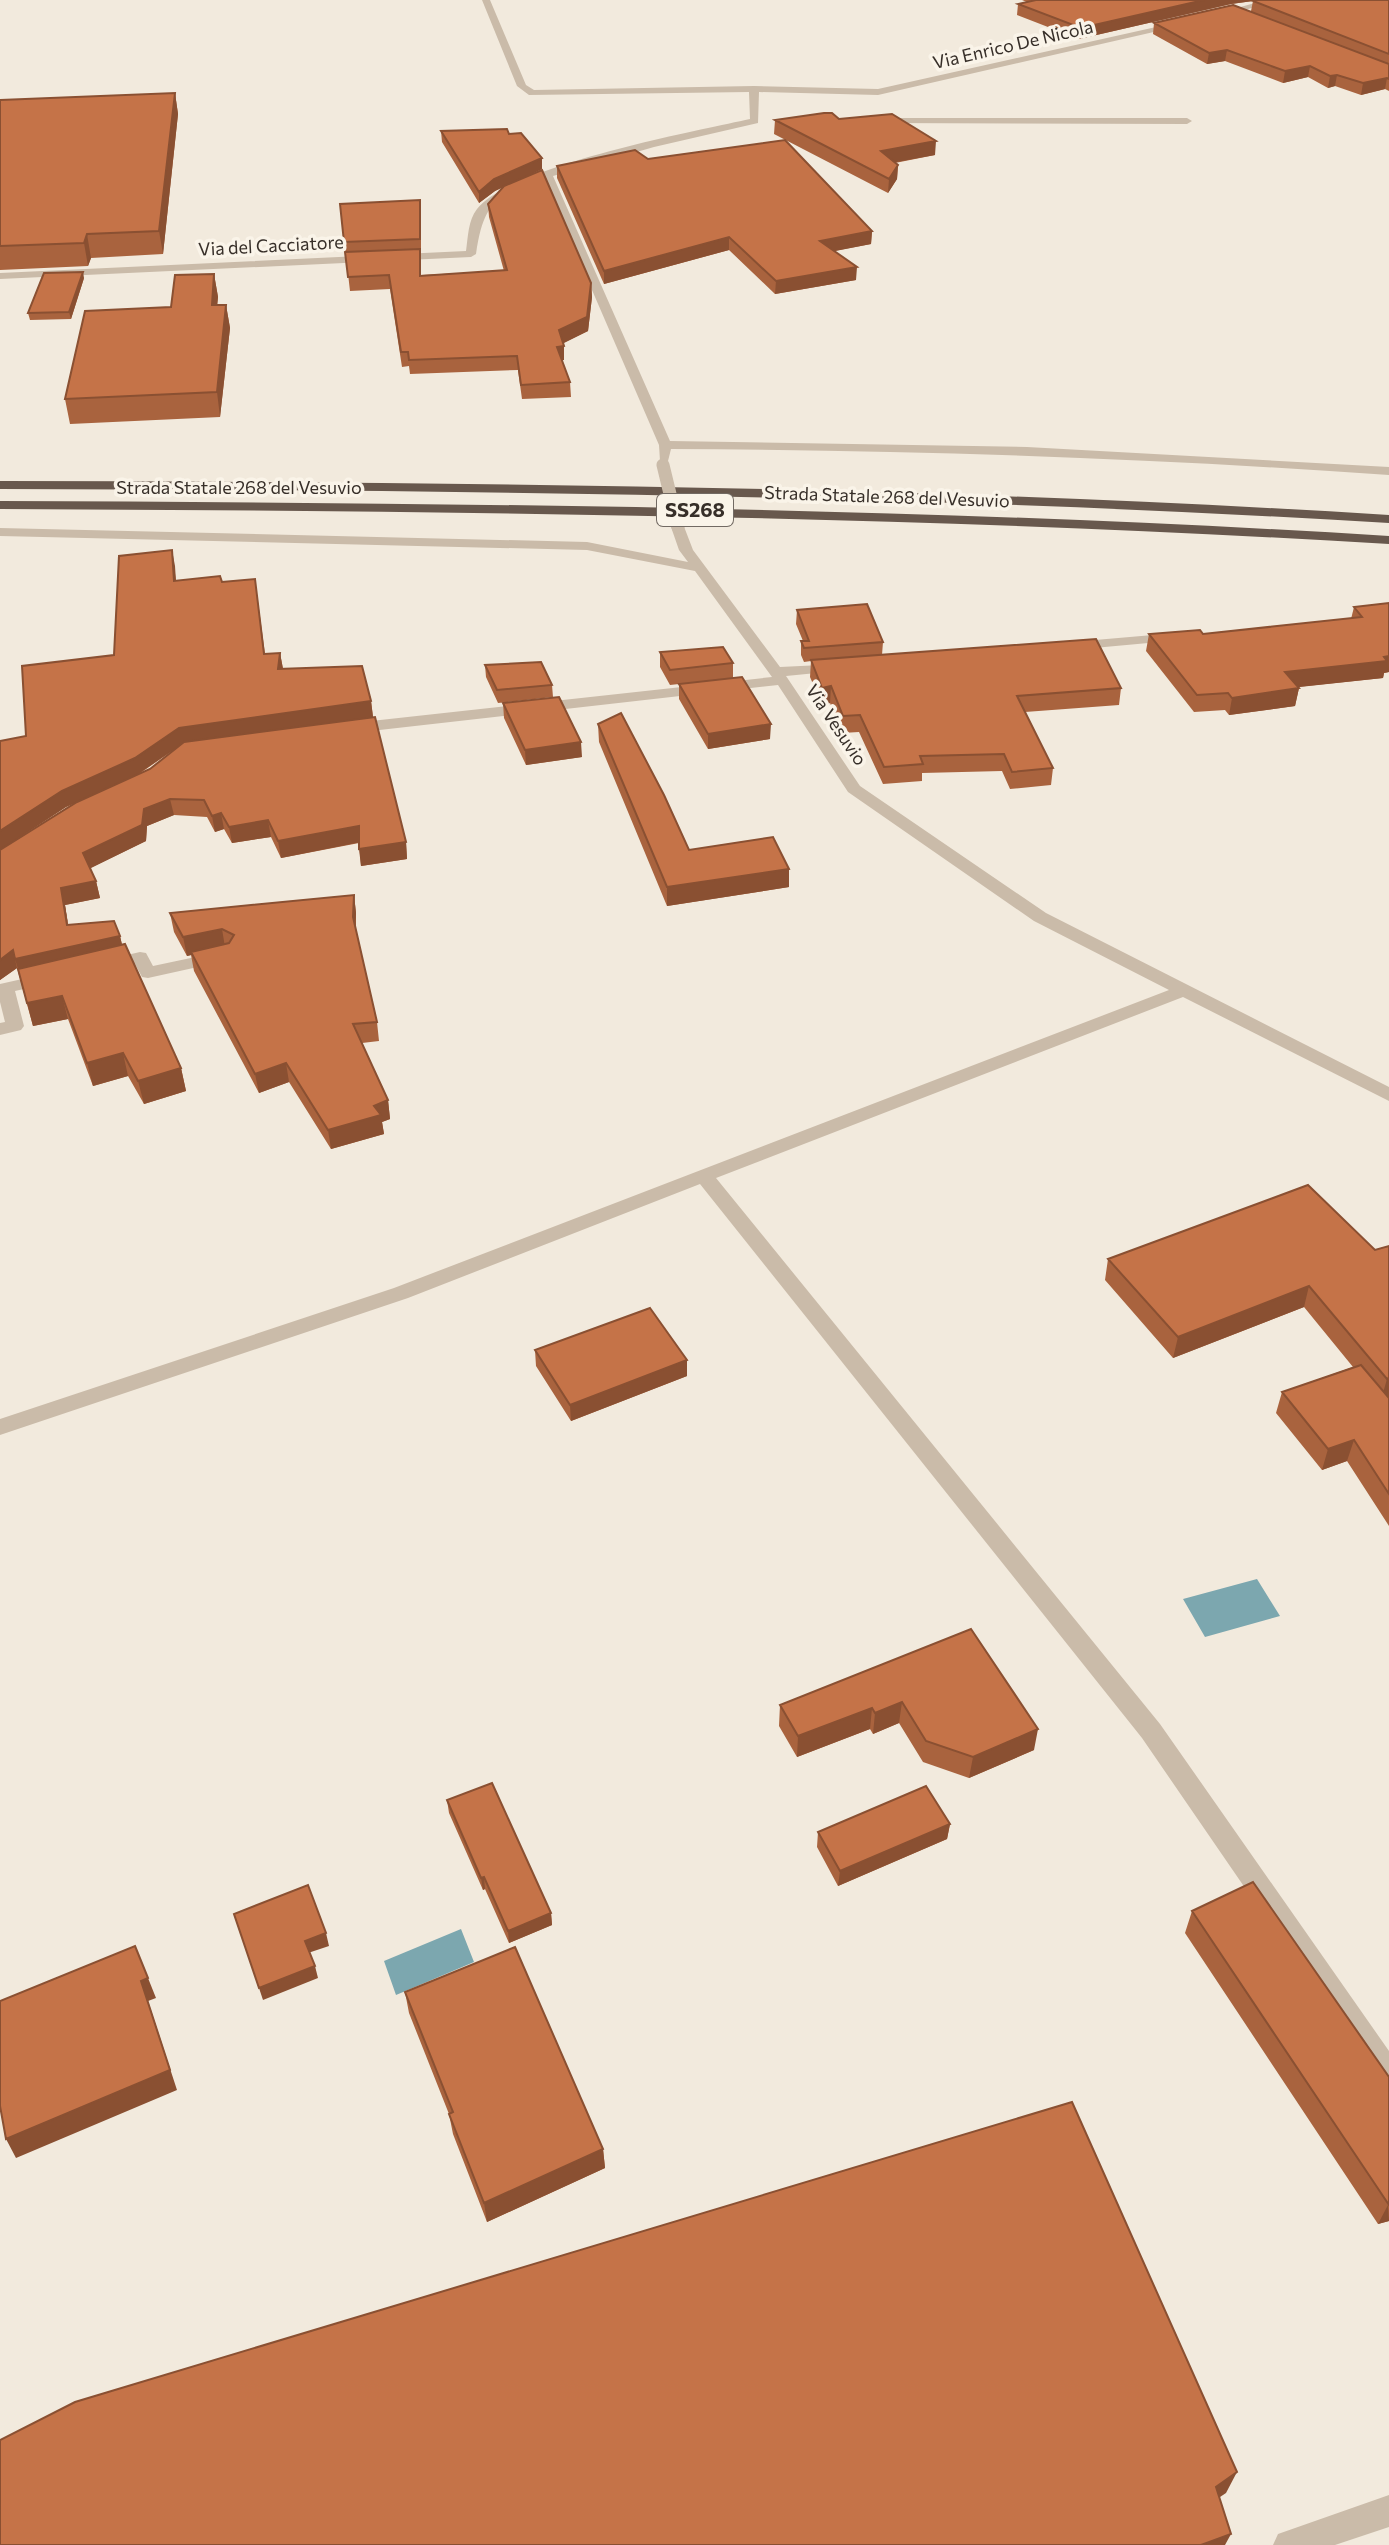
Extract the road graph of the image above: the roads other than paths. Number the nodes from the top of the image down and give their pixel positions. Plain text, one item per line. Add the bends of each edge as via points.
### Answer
1 (486, 0) edge
2 (1277, 0) edge
3 (1232, 10) junction
4 (1246, 16) edge
5 (1202, 18) edge
6 (1186, 21) edge
7 (752, 92) junction
8 (755, 119) junction
9 (771, 121) dead end
10 (867, 121) edge
11 (1187, 121) dead end
12 (547, 174) junction
13 (0, 276) edge
14 (665, 445) junction
15 (1389, 471) edge
16 (0, 485) edge
17 (0, 505) edge
18 (1389, 519) edge
19 (0, 532) edge
20 (1389, 540) edge
21 (699, 568) junction
22 (1198, 635) edge
23 (1058, 648) edge
24 (855, 666) edge
25 (780, 676) junction
26 (336, 731) edge
27 (226, 955) edge
28 (95, 968) edge
29 (65, 974) edge
30 (1184, 990) junction
31 (0, 1029) edge
32 (1389, 1095) edge
33 (704, 1176) junction
34 (0, 1427) edge
35 (1389, 2074) edge
36 (1389, 2511) edge
37 (1289, 2545) edge

1 - 7 street, Via Enrico De Nicola via 522,86 532,93
2 - 3 street
3 - 4 street
3 - 5 street
6 - 7 street, Via Enrico De Nicola via 878,92
7 - 8 street
8 - 9 street
8 - 12 street
10 - 11 street
12 - 13 street, Via del Cacciatore via 494,198 480,211 471,254
12 - 14 street, Via Vesuvio
14 - 15 street via 1037,452
14 - 21 street, Via Vesuvio, bridge via 663,465 678,527
16 - 18 highway, Strada Statale 268 del Vesuvio / SS268 via 845,492
17 - 20 highway, Strada Statale 268 del Vesuvio / SS268 via 736,510
19 - 21 street via 587,546
21 - 25 street, Via Vesuvio
22 - 23 street
24 - 25 street
25 - 26 street
25 - 30 street, Via Vesuvio via 854,789 1040,917
27 - 28 street via 148,973 140,957
29 - 31 street via 5,988 15,1026
30 - 32 street, Via Vesuvio
30 - 33 street
33 - 34 street via 401,1293
33 - 35 street via 1151,1731
36 - 37 street

